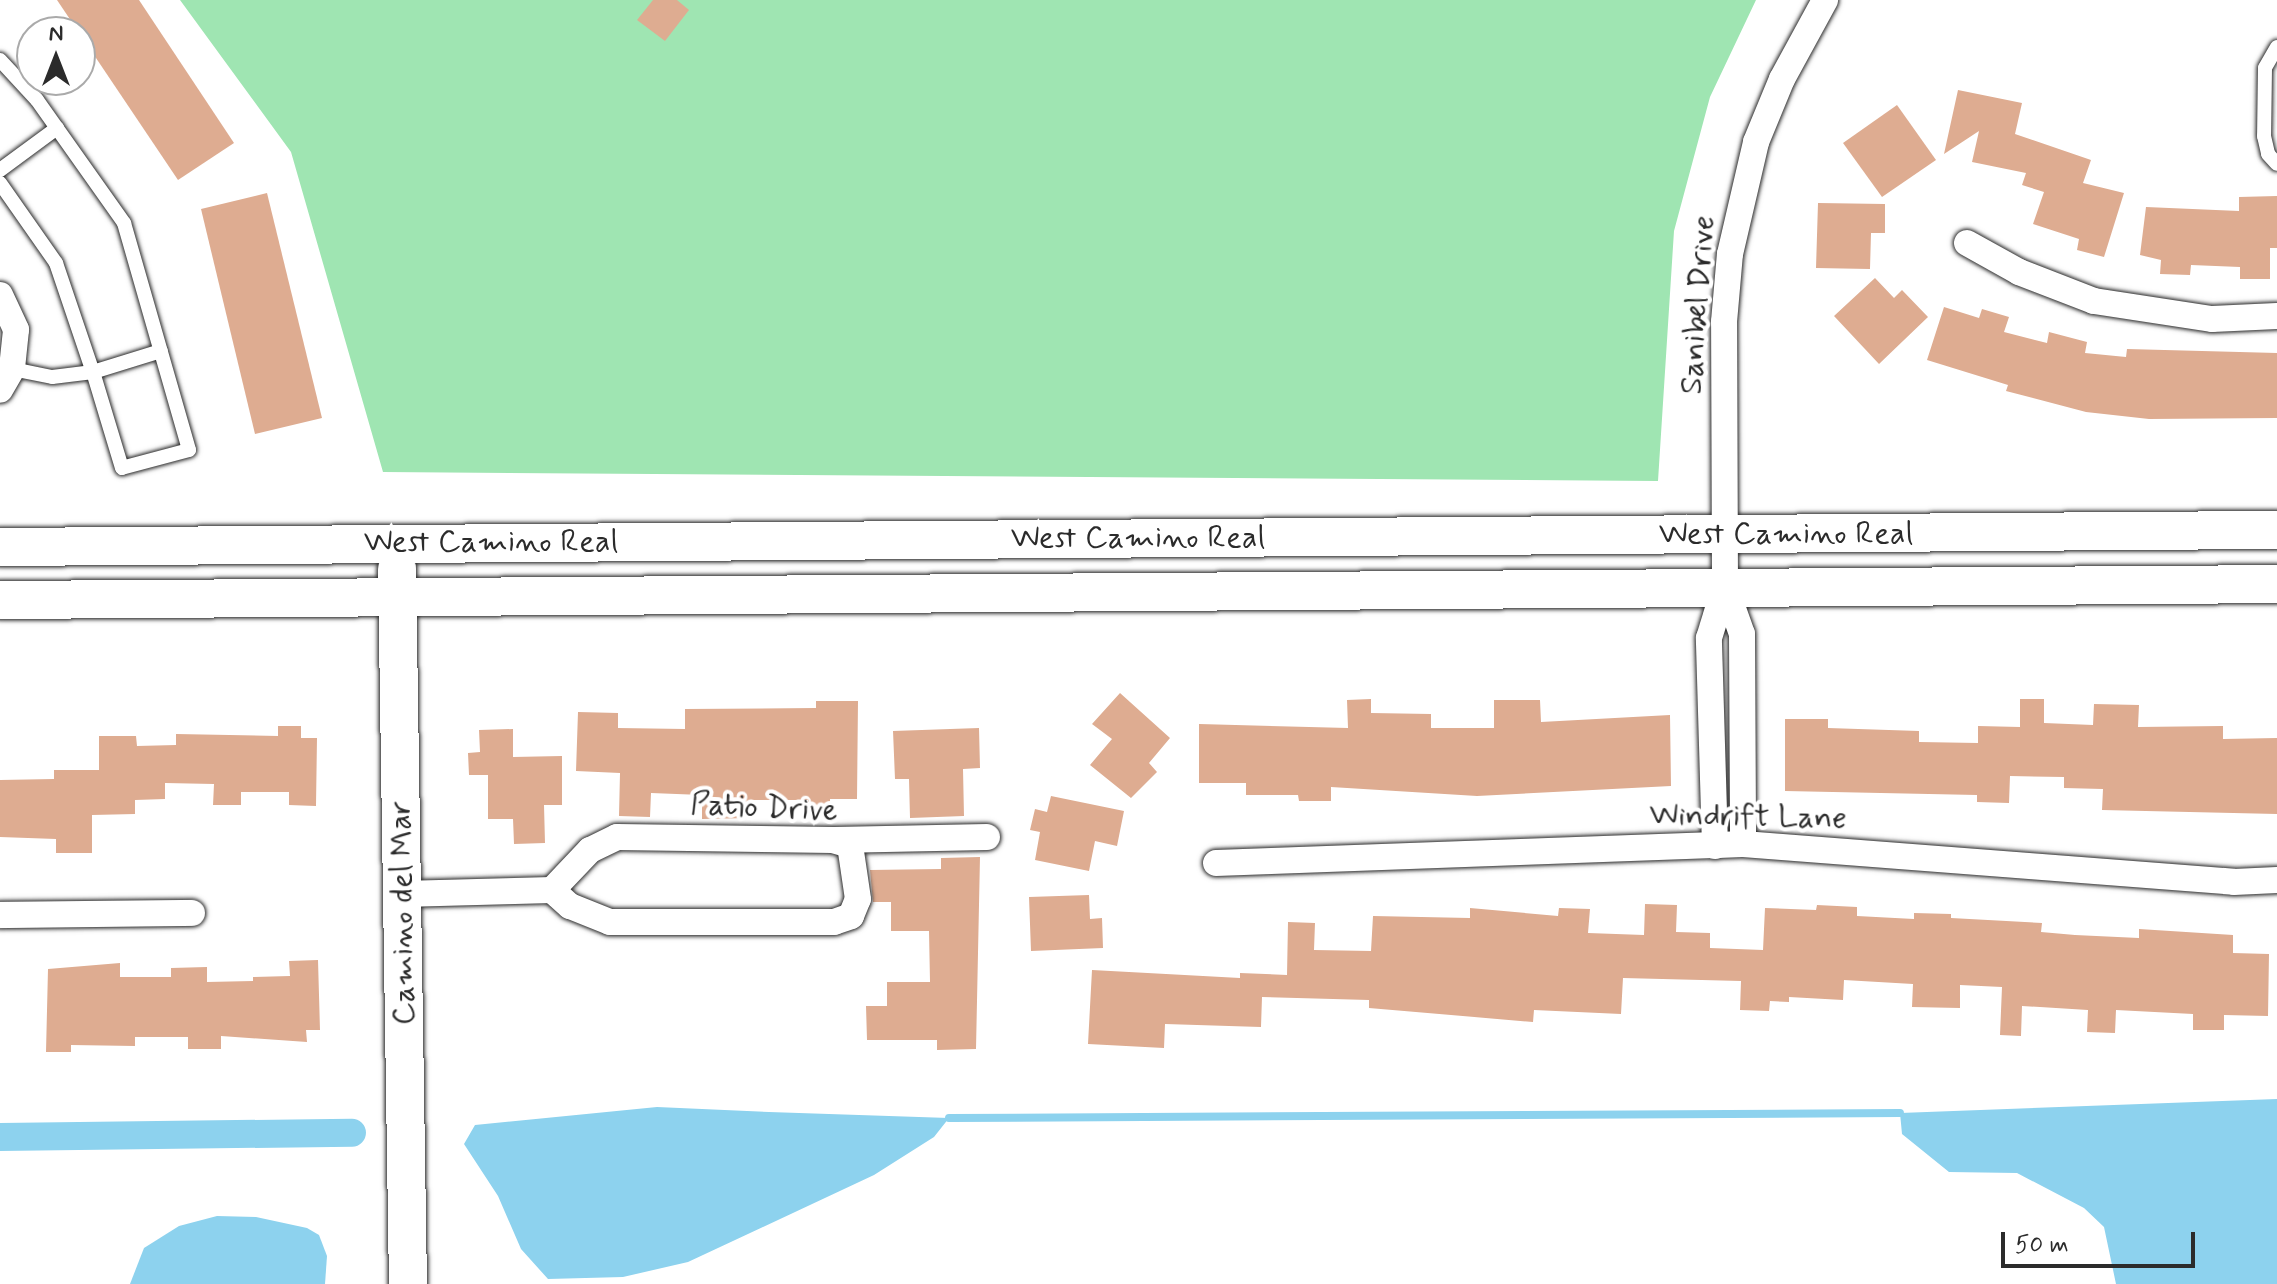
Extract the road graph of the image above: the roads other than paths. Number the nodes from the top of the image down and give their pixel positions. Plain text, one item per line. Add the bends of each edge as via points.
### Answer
1 (1825, 0) edge
2 (2277, 47) edge
3 (0, 60) edge
4 (57, 128) junction
5 (2277, 164) edge
6 (0, 170) edge
7 (0, 183) edge
8 (1967, 243) dead end
9 (0, 295) edge
10 (2277, 316) edge
11 (161, 351) junction
12 (93, 372) junction
13 (6, 380) edge
14 (2277, 530) edge
15 (1725, 534) junction
16 (397, 542) junction
17 (0, 547) edge
18 (2277, 584) edge
19 (1725, 586) junction
20 (398, 596) junction
21 (0, 600) edge
22 (987, 837) dead end
23 (833, 840) junction
24 (1743, 844) junction
25 (1715, 846) junction
26 (1216, 863) dead end
27 (2277, 880) edge
28 (552, 890) junction
29 (402, 894) junction
30 (192, 913) dead end
31 (0, 915) edge
32 (408, 1284) edge

1 - 15 street, Sanibel Drive via 1782,79 1738,209 1724,322
2 - 5 lane via 2265,68 2264,136
3 - 4 lane
4 - 6 lane
4 - 11 lane via 124,223
7 - 12 lane via 56,263
8 - 10 street via 2019,272 2094,301 2188,317
9 - 13 street via 16,330
11 - 12 lane
11 - 12 lane via 189,450 122,468
12 - 13 lane
14 - 15 street, West Camino Real
15 - 16 street, West Camino Real
15 - 19 street, Sanibel Drive
16 - 17 street, West Camino Real
16 - 20 street, Camino del Mar
18 - 19 street, West Camino Real
19 - 20 street, West Camino Real
19 - 24 street, Sanibel Drive via 1742,634
19 - 25 street, Sanibel Drive via 1709,638
20 - 21 street, West Camino Real
20 - 29 street, Camino del Mar
22 - 23 street
23 - 28 street, Patio Drive via 617,837 590,850
23 - 28 street, Patio Drive via 850,845 858,899 851,916 834,922 610,922 570,906
24 - 25 street, Windrift Lane
24 - 27 street, Windrift Lane via 2234,882
25 - 26 street, Windrift Lane
28 - 29 street
29 - 32 street, Camino del Mar
30 - 31 street

